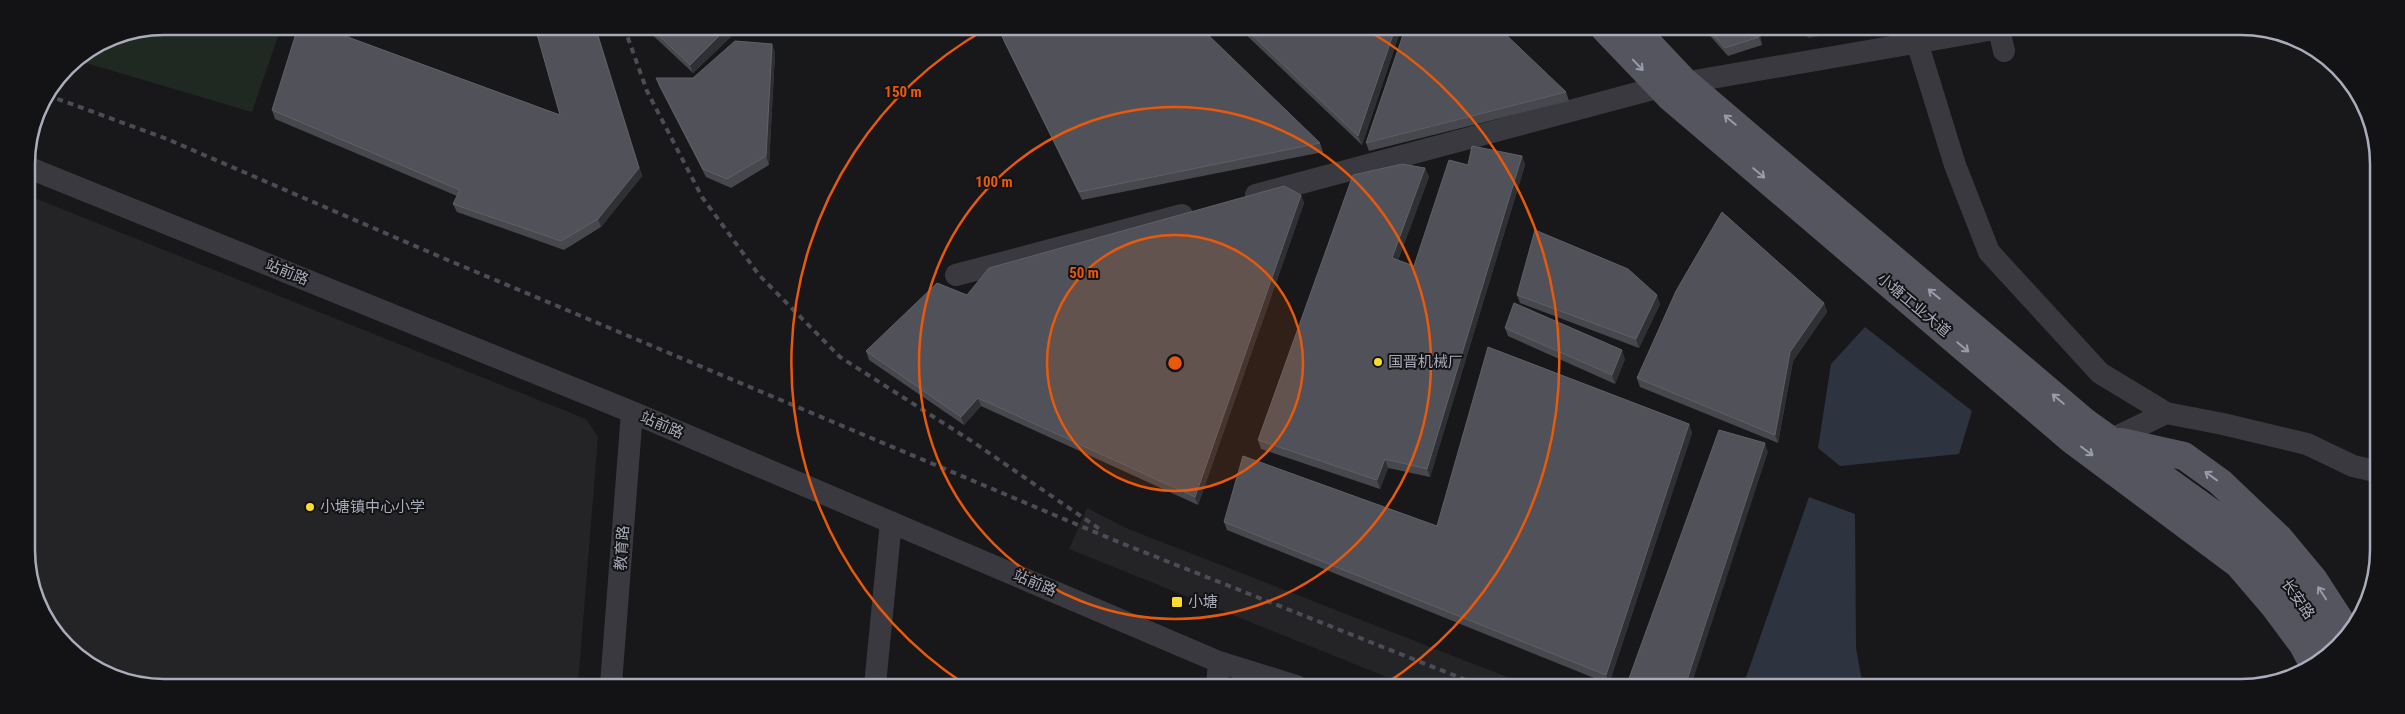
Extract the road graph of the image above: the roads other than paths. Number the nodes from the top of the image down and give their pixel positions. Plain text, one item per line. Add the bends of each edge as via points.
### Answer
1 (1612, 35) edge
2 (1638, 35) edge
3 (1959, 35) edge
4 (1917, 42) junction
5 (1672, 84) junction
6 (35, 170) edge
7 (1235, 200) edge
8 (1206, 208) edge
9 (956, 275) dead end
10 (632, 412) junction
11 (2166, 414) junction
12 (2110, 440) junction
13 (2370, 470) edge
14 (2176, 518) junction
15 (891, 522) junction
16 (2261, 548) joint
17 (2238, 564) joint
18 (2344, 627) edge
19 (2329, 644) edge
20 (2310, 659) edge
21 (1219, 662) junction
22 (2295, 667) edge
23 (611, 679) edge
24 (876, 679) edge
25 (1218, 679) edge
26 (1274, 679) edge

1 -> 5 main road, 小塘工业大道
2 - 5 main road, 小塘工业大道
3 - 4 street
4 - 5 street
4 - 11 street via 1955,165 1989,252 2100,373
5 - 7 street
12 -> 5 main road, 小塘工业大道
5 -> 14 main road, 小塘工业大道 via 2072,440
6 - 10 street, 站前路
8 - 9 street
10 - 15 street, 站前路
10 - 23 street, 教育路
11 - 12 street
11 - 13 street via 2307,444 2352,466
12 - 16 main road, 小塘工业大道
18 -> 12 main road via 2314,580 2280,538 2220,482 2184,456
14 - 17 main road, 小塘工业大道
14 - 22 main road via 2246,600
15 - 21 street, 站前路
15 - 24 street
16 - 19 main road, 长安路 via 2300,598
17 - 20 main road, 长安路 via 2274,606
21 - 25 street
21 - 26 street, 站前路

